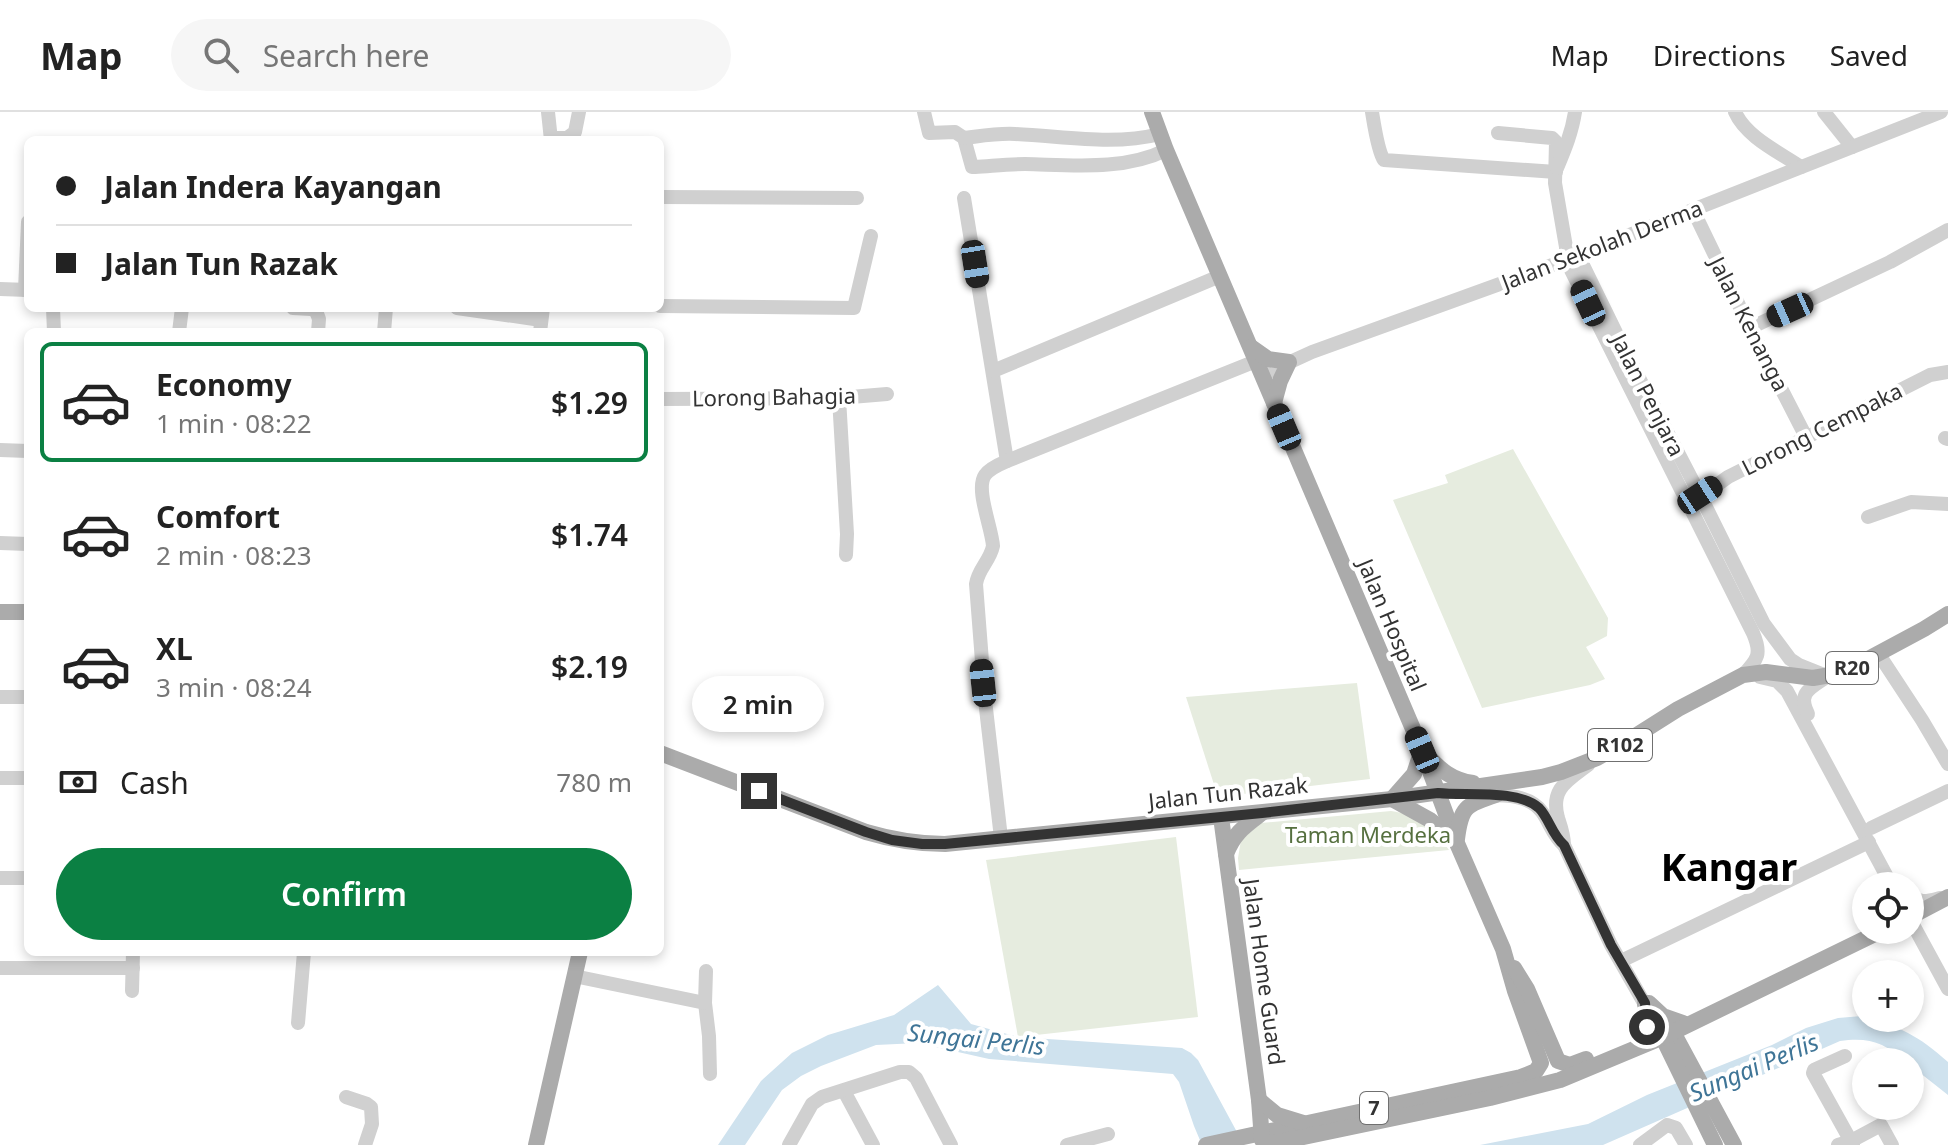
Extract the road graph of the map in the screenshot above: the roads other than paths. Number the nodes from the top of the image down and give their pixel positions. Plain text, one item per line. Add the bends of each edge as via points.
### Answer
1 (548, 112) edge
2 (579, 112) edge
3 (924, 112) edge
4 (1152, 112) edge
5 (1372, 112) edge
6 (1575, 112) edge
7 (1735, 112) edge
8 (1824, 112) edge
9 (1941, 112) edge
10 (1498, 133) dead end
11 (1160, 134) junction
12 (551, 136) edge
13 (570, 136) edge
14 (964, 138) junction
15 (1852, 147) junction
16 (1166, 150) junction
17 (1801, 167) junction
18 (1556, 172) junction
19 (664, 197) edge
20 (857, 198) dead end
21 (964, 198) dead end
22 (1693, 210) junction
23 (1944, 233) edge
24 (871, 236) dead end
25 (1570, 254) junction
26 (1220, 276) junction
27 (0, 289) edge
28 (24, 290) edge
29 (664, 306) edge
30 (485, 312) edge
31 (541, 320) edge
32 (1750, 328) junction
33 (1256, 361) junction
34 (1289, 362) junction
35 (993, 371) junction
36 (1948, 372) edge
37 (887, 394) dead end
38 (839, 398) junction
39 (664, 399) edge
40 (1274, 403) junction
41 (1806, 437) junction
42 (0, 450) edge
43 (24, 451) edge
44 (1007, 461) junction
45 (1700, 495) junction
46 (1948, 504) edge
47 (1690, 507) junction
48 (1868, 517) dead end
49 (0, 543) edge
50 (24, 544) edge
51 (846, 555) dead end
52 (0, 612) edge
53 (24, 612) edge
54 (1948, 614) edge
55 (1878, 653) junction
56 (1743, 675) junction
57 (1828, 676) junction
58 (0, 697) edge
59 (24, 697) edge
60 (1422, 750) junction
61 (664, 755) edge
62 (1597, 758) junction
63 (1948, 764) edge
64 (0, 778) edge
65 (24, 778) edge
66 (1491, 790) junction
67 (1948, 791) edge
68 (1438, 793) junction
69 (1392, 799) junction
70 (1262, 813) junction
71 (1221, 817) junction
72 (1174, 821) junction
73 (1870, 835) junction
74 (1001, 838) junction
75 (1456, 841) junction
76 (1564, 845) junction
77 (1226, 855) junction
78 (1886, 872) edge
79 (1894, 872) edge
80 (0, 878) edge
81 (24, 878) edge
82 (1948, 897) edge
83 (1924, 901) edge
84 (1924, 910) edge
85 (1854, 944) edge
86 (1924, 944) edge
87 (133, 956) edge
88 (304, 956) edge
89 (579, 956) edge
90 (60, 959) edge
91 (1621, 961) junction
92 (0, 968) edge
93 (133, 968) junction
94 (706, 971) dead end
95 (574, 976) junction
96 (1948, 989) edge
97 (132, 991) dead end
98 (705, 1003) junction
99 (1645, 1003) junction
100 (298, 1023) dead end
101 (1689, 1024) junction
102 (1655, 1036) junction
103 (1845, 1056) dead end
104 (1549, 1066) junction
105 (1682, 1066) junction
106 (710, 1074) dead end
107 (844, 1091) junction
108 (1488, 1091) junction
109 (346, 1097) dead end
110 (1259, 1100) junction
111 (1706, 1115) junction
112 (1306, 1124) junction
113 (1108, 1134) dead end
114 (1259, 1140) edge
115 (1684, 1142) edge
116 (1848, 1144) edge
117 (365, 1145) edge
118 (536, 1145) edge
119 (789, 1145) edge
120 (873, 1145) edge
121 (951, 1145) edge
122 (1067, 1145) edge
123 (1206, 1145) edge
124 (1640, 1145) edge
125 (1715, 1145) edge
126 (1734, 1145) edge
127 (1892, 1145) edge

1 - 12 street
2 - 13 street
3 - 14 street via 929,133 955,132
4 - 11 main road, Jalan Hospital
5 - 18 street via 1384,160
6 - 18 street
7 - 17 street via 1761,140
8 - 15 street
9 - 15 street, Jalan Sekolah Derma
10 - 18 street via 1552,138
11 - 14 street via 1102,141 1012,134
11 - 16 main road, Jalan Hospital
14 - 16 street via 972,167 1114,163
15 - 17 street, Jalan Sekolah Derma
16 - 26 main road, Jalan Hospital
17 - 22 street, Jalan Sekolah Derma
18 - 25 street
19 - 20 street
21 - 35 street
22 - 25 street, Jalan Sekolah Derma
22 - 32 street, Jalan Kenanga
23 - 32 street
24 - 29 street via 854,308
25 - 34 street, Jalan Sekolah Derma
25 - 45 street, Jalan Penjara
25 - 47 street via 1614,357
26 - 33 main road, Jalan Hospital
26 - 35 street
27 - 28 street
30 - 31 street
32 - 41 street, Jalan Kenanga
33 - 34 street, Jalan Sekolah Derma
33 - 34 main road
33 - 40 main road, Jalan Hospital
33 - 44 street, Jalan Sekolah Derma
34 - 40 main road
35 - 44 street
36 - 41 street, Lorong Cempaka via 1930,375
37 - 38 street, Lorong Bahagia
38 - 39 street, Lorong Bahagia
38 - 51 street
40 - 60 main road, Jalan Hospital
41 - 45 street, Lorong Cempaka
42 - 43 street
44 - 74 street via 983,478 993,546 976,584
45 - 47 street, Lorong Cempaka
45 - 57 street, Jalan Penjara via 1780,647 1799,665
46 - 48 street via 1911,502
47 - 56 street via 1757,641 1755,662
49 - 50 street
52 - 53 main road
54 - 55 main road, R20
55 - 57 main road, R20
55 - 63 street
56 - 57 main road, R20
56 - 62 main road, Jalan Tun Razak / R102
56 - 73 street via 1777,681 1787,691
57 - 73 street via 1807,691 1803,704
58 - 59 street
60 - 66 main road via 1456,780
60 - 68 main road, Jalan Hospital
60 - 69 main road via 1414,774
61 - 74 main road, Jalan Tun Razak via 892,840 934,844
62 - 66 main road, Jalan Tun Razak / R102
62 - 76 street via 1559,790 1556,808
64 - 65 street
66 - 68 main road, Jalan Tun Razak
66 - 75 main road via 1459,818
66 - 76 street via 1540,809
67 - 73 street
68 - 69 main road, Jalan Tun Razak
68 - 75 main road, Jalan Hospital
69 - 70 main road, Jalan Tun Razak
69 - 75 main road
70 - 71 main road, Jalan Tun Razak
70 - 77 main road via 1231,841
71 - 72 main road, Jalan Tun Razak
71 - 77 main road, Jalan Home Guard
72 - 74 main road, Jalan Tun Razak
72 - 77 main road via 1208,832
73 - 78 street
73 - 79 street
73 - 91 street
75 - 104 main road, Jalan Hospital via 1503,949 1527,989
76 - 91 street
77 - 110 main road, Jalan Home Guard
80 - 81 street
82 - 83 street
82 - 84 main road
85 - 101 main road, 7
86 - 96 street
87 - 93 street
88 - 100 street
89 - 95 main road
90 - 92 street
90 - 93 street
91 - 99 street
93 - 97 street
94 - 98 street
95 - 98 street
95 - 118 main road
98 - 106 street
99 - 101 main road via 1667,1018
99 - 102 main road
101 - 102 main road, 7
102 - 104 main road via 1574,1064
102 - 104 main road, 7 via 1573,1075
102 - 105 main road
102 - 105 main road via 1658,1050
103 - 116 street via 1813,1073
104 - 108 main road, 7
104 - 108 main road, 7 via 1540,1065
105 - 111 main road
107 - 119 street via 812,1104
107 - 120 street
107 - 121 street via 909,1072
108 - 112 main road, 7
108 - 114 main road, 7
109 - 117 street via 371,1107
110 - 112 main road via 1277,1115
110 - 114 main road
111 - 115 street
111 - 125 main road
111 - 126 main road
112 - 114 main road, 7
113 - 122 street
114 - 123 main road, 7
115 - 124 street via 1673,1125 1667,1125
116 - 127 street via 1881,1125

